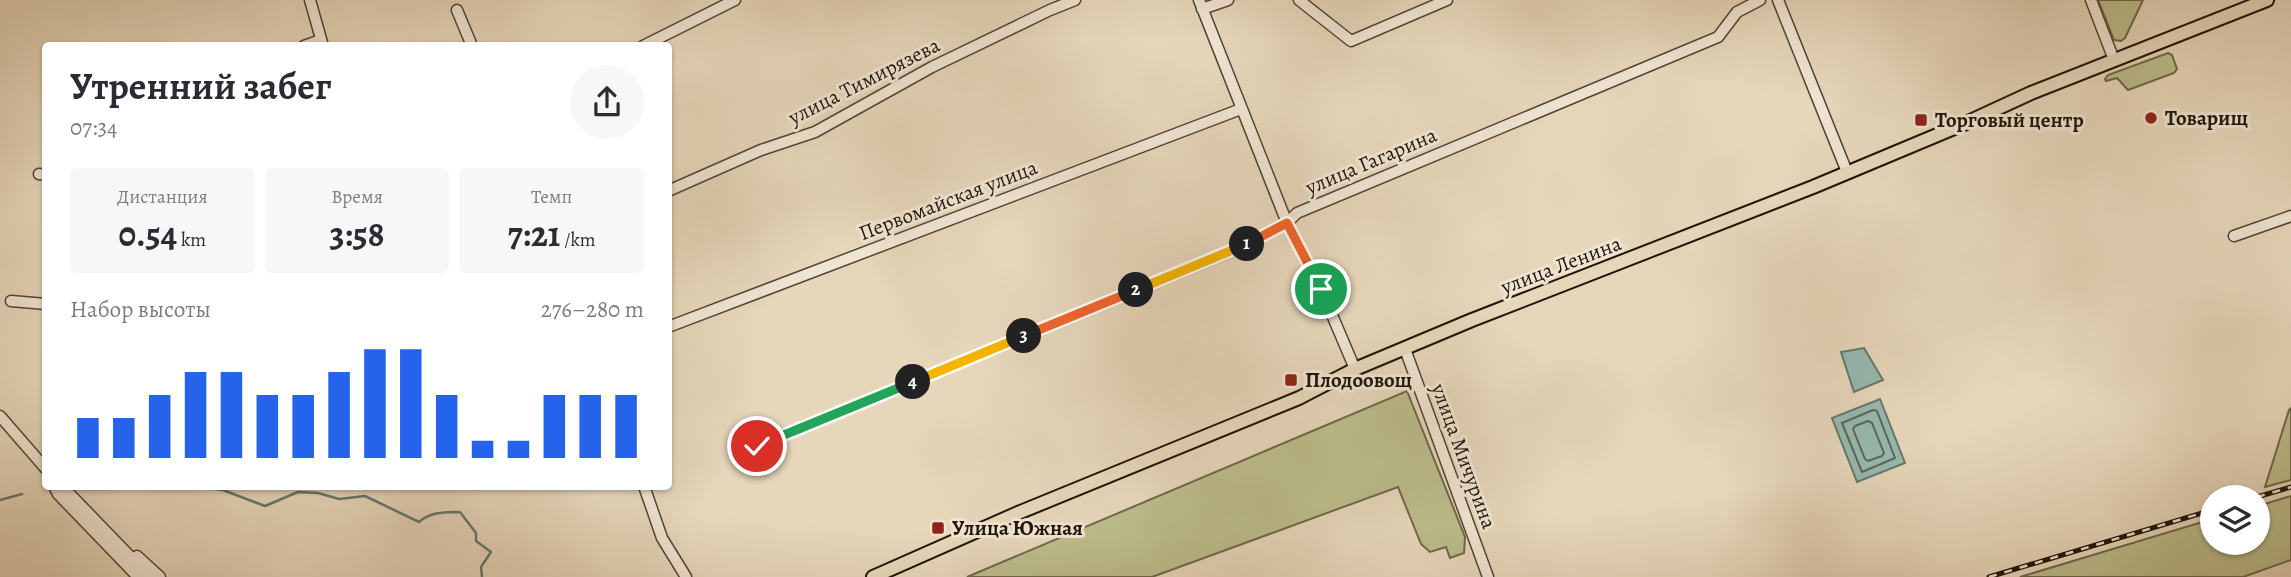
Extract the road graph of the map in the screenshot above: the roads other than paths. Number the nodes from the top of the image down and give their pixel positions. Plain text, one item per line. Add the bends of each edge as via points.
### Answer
1 (735, 0) edge
2 (1074, 0) edge
3 (1228, 0) edge
4 (1299, 0) edge
5 (1447, 0) edge
6 (1760, 0) edge
7 (1778, 0) edge
8 (2091, 0) edge
9 (2267, 0) edge
10 (313, 1) edge
11 (1200, 5) edge
12 (457, 10) dead end
13 (322, 42) edge
14 (470, 42) edge
15 (651, 42) edge
16 (2115, 60) junction
17 (1241, 109) junction
18 (1847, 172) junction
19 (672, 189) edge
20 (2291, 216) edge
21 (1287, 223) junction
22 (2234, 236) dead end
23 (11, 301) dead end
24 (42, 304) edge
25 (672, 325) edge
26 (1405, 349) junction
27 (1355, 369) junction
28 (0, 416) edge
29 (757, 446) dead end
30 (42, 464) edge
31 (56, 490) edge
32 (66, 490) edge
33 (645, 490) edge
34 (100, 528) junction
35 (135, 575) edge
36 (150, 577) edge
37 (160, 577) edge
38 (686, 577) edge
39 (873, 577) edge
40 (1488, 577) edge

1 - 15 street
2 - 19 street, улица Тимирязева via 932,67 816,132 761,150
3 - 11 street
4 - 5 street via 1351,41
6 - 21 street, улица Гагарина via 1737,12 1718,37 1297,213
7 - 18 street
8 - 16 street
9 - 16 main road, улица Ленина
10 - 13 street
11 - 17 street
12 - 14 street
16 - 18 main road, улица Ленина
17 - 21 street
17 - 25 street, Первомайская улица
18 - 26 main road, улица Ленина
20 - 22 street
21 - 27 street
21 - 29 street, улица Гагарина via 1232,251
23 - 24 street
26 - 27 main road, улица Ленина
26 - 40 street, улица Мичурина
27 - 39 main road, улица Ленина via 1299,398
28 - 30 street
31 - 35 street
32 - 34 street
33 - 38 street via 662,538
34 - 36 street
34 - 37 street

